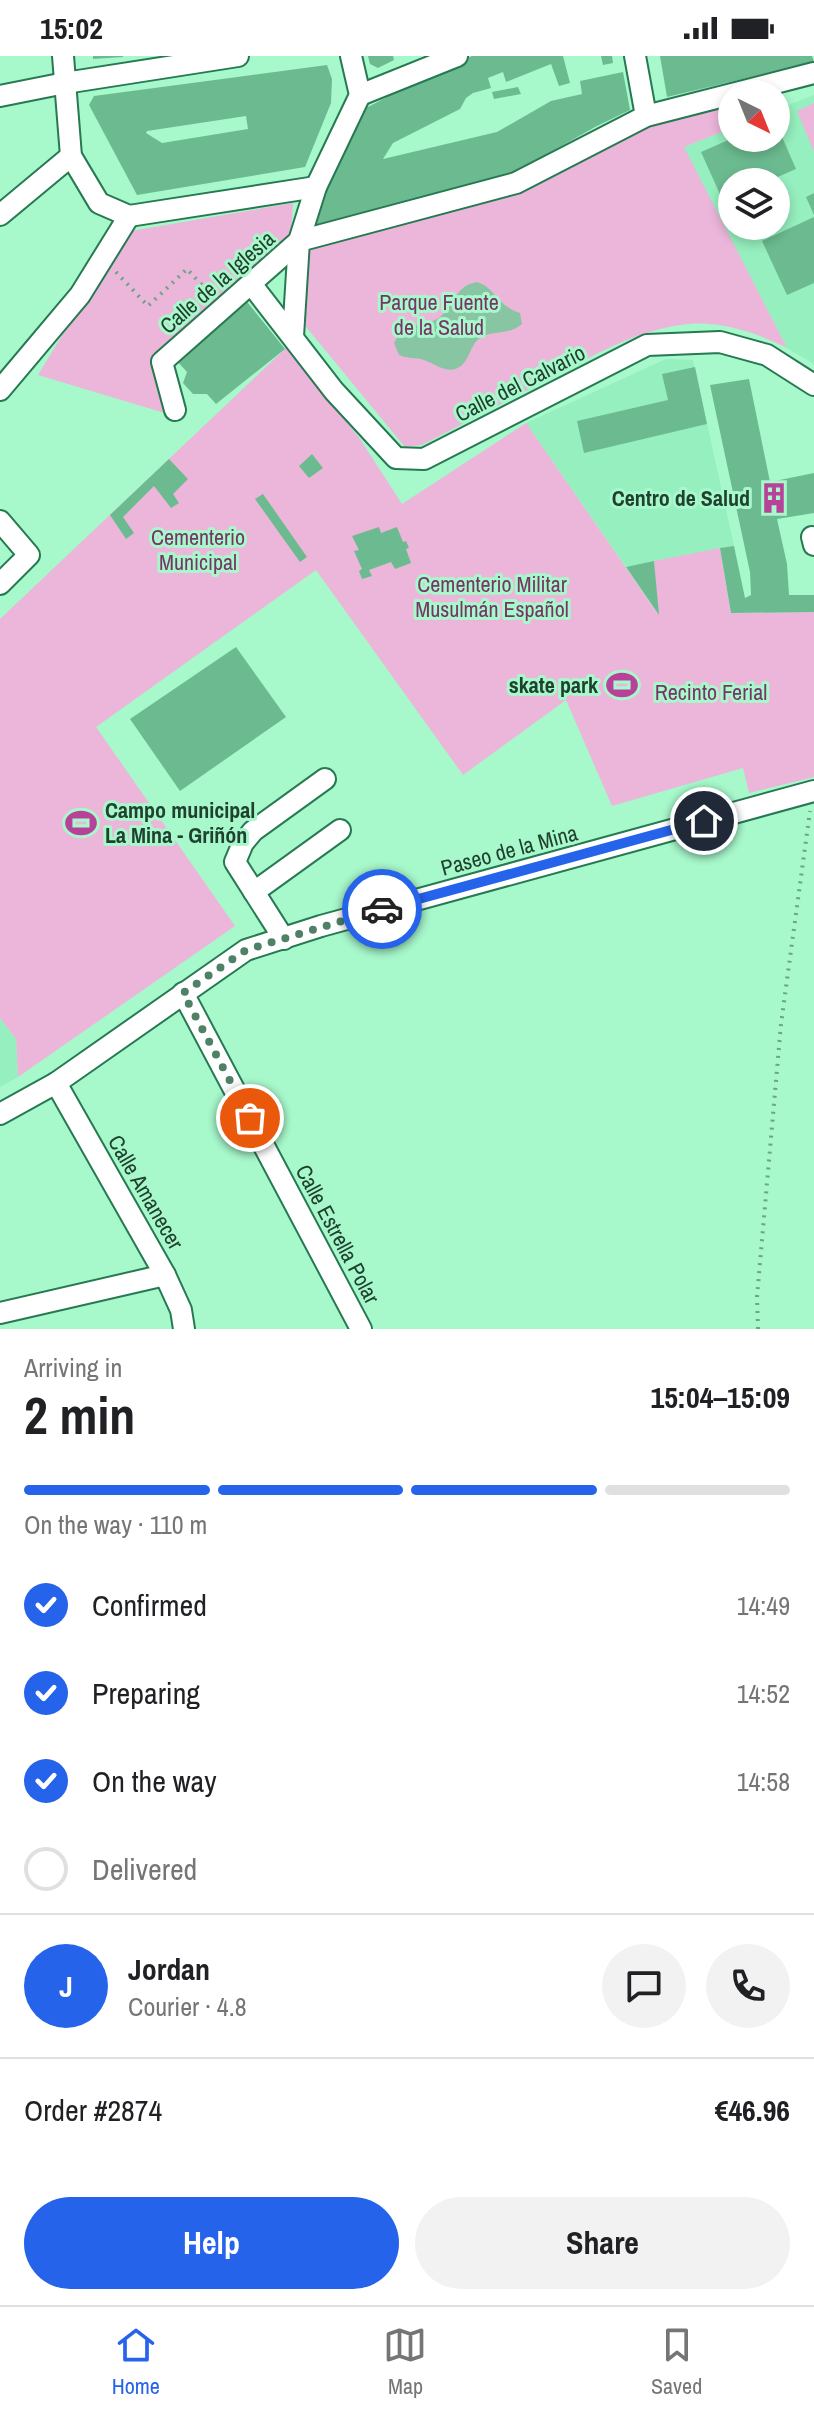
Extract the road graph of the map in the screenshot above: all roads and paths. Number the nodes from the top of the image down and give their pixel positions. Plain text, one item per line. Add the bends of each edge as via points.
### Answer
1 (63, 56) edge
2 (238, 56) edge
3 (351, 56) edge
4 (457, 56) edge
5 (635, 56) edge
6 (814, 73) edge
7 (65, 83) junction
8 (360, 95) junction
9 (0, 96) edge
10 (646, 116) junction
11 (71, 156) junction
12 (316, 187) junction
13 (0, 215) edge
14 (129, 216) junction
15 (299, 241) junction
16 (103, 259) junction
17 (252, 285) junction
18 (224, 309) junction
19 (293, 336) junction
20 (814, 385) edge
21 (0, 390) edge
22 (175, 410) dead end
23 (0, 521) edge
24 (0, 584) edge
25 (325, 779) dead end
26 (808, 797) edge
27 (340, 830) dead end
28 (254, 892) junction
29 (284, 939) junction
30 (183, 993) junction
31 (56, 1083) junction
32 (0, 1114) edge
33 (165, 1275) junction
34 (0, 1313) edge
35 (184, 1329) edge
36 (361, 1329) edge
37 (758, 1329) edge

1 - 7 street
2 - 7 street
3 - 8 street
4 - 8 street
5 - 10 street
6 - 10 street
7 - 9 street
7 - 11 street
8 - 12 street, Calle de la Iglesia
10 - 15 street via 516,183
11 - 13 street
11 - 14 street via 99,203
12 - 14 street
12 - 15 street, Calle de la Iglesia
14 - 16 street
15 - 17 street, Calle de la Iglesia
15 - 19 street
16 - 18 path via 148,306 187,269
16 - 21 street via 80,295
17 - 18 street, Calle de la Iglesia
17 - 19 street, Calle del Calvario
18 - 22 street, Calle de la Iglesia via 162,362
19 - 20 street, Calle del Calvario via 334,391 396,458 424,459 647,345 720,342 767,355
23 - 24 street via 29,555
25 - 28 street via 243,843 235,862
26 - 29 street, Paseo de la Mina
26 - 37 path via 781,1024
27 - 28 street
28 - 29 street
29 - 30 street, Paseo de la Mina via 246,950
30 - 31 street, Paseo de la Mina
30 - 36 street, Calle Estrella Polar
31 - 32 street, Paseo de la Mina
31 - 33 street, Calle Amanecer
33 - 34 street
33 - 35 street, Calle Amanecer

